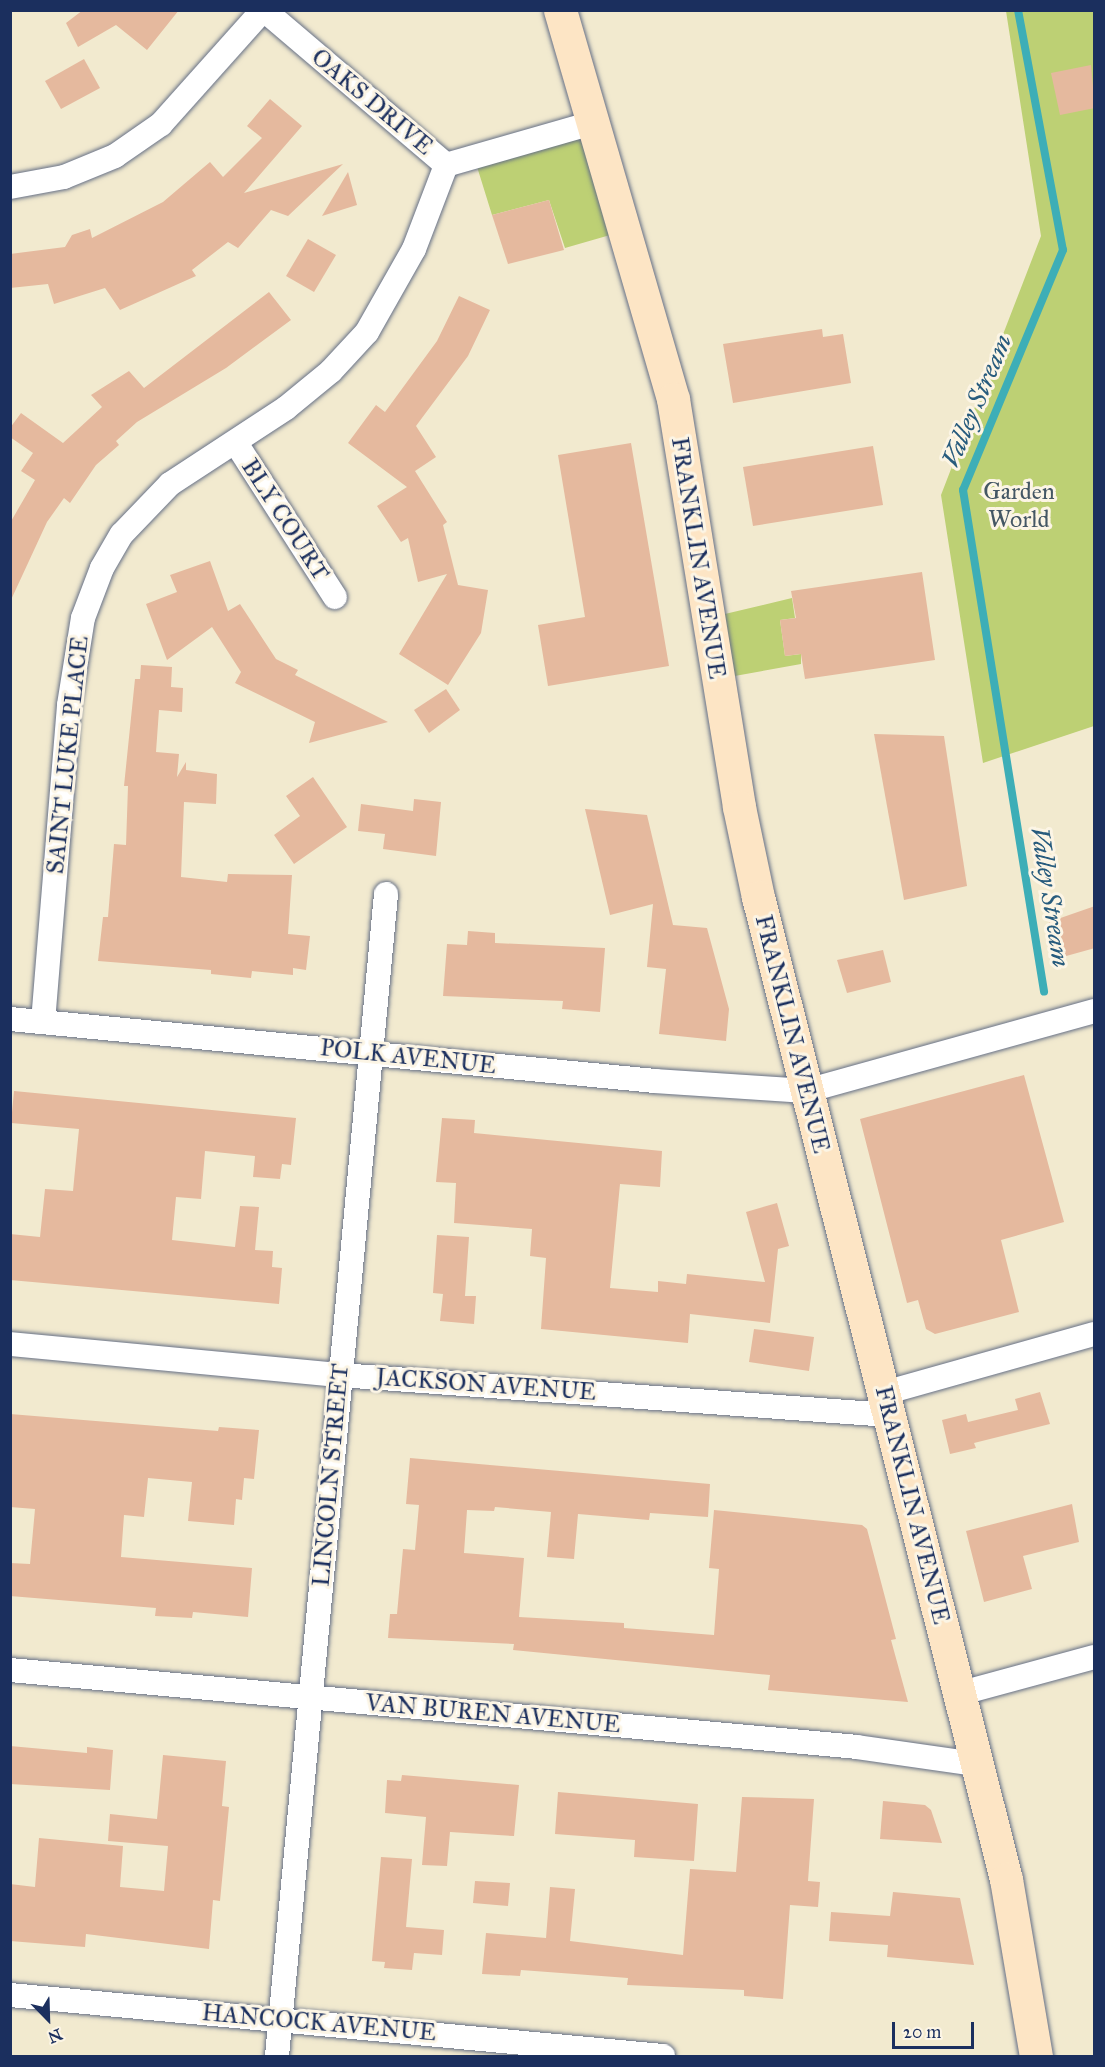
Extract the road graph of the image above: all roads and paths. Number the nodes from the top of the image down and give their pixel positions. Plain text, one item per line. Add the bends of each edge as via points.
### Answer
1 (264, 10) edge
2 (561, 10) edge
3 (592, 123) junction
4 (446, 165) junction
5 (10, 187) edge
6 (236, 443) junction
7 (335, 597) dead end
8 (386, 894) dead end
9 (1095, 1011) edge
10 (10, 1019) edge
11 (43, 1022) junction
12 (370, 1053) junction
13 (806, 1091) junction
14 (1095, 1334) edge
15 (10, 1344) edge
16 (340, 1374) junction
17 (887, 1404) junction
18 (1095, 1657) edge
19 (10, 1670) edge
20 (958, 1694) junction
21 (310, 1697) junction
22 (975, 1764) junction
23 (10, 1995) edge
24 (281, 2019) junction
25 (277, 2056) edge
26 (663, 2056) edge
27 (1036, 2056) edge

1 - 4 street, OAKS DRIVE
1 - 5 street via 161,124 115,156 64,177
2 - 3 main road, FRANKLIN AVENUE
3 - 4 street, OAKS DRIVE
3 - 13 main road, FRANKLIN AVENUE via 673,399 739,807
4 - 6 street, SAINT LUKE PLACE via 414,249 367,332 331,371
6 - 7 street, BLY COURT
6 - 11 street, SAINT LUKE PLACE via 170,484 122,534 102,568 83,618 69,705
8 - 12 street, LINCOLN STREET
9 - 13 street, POLK AVENUE
10 - 11 street, POLK AVENUE
11 - 12 street, POLK AVENUE
12 - 13 street, POLK AVENUE via 655,1081
12 - 16 street, LINCOLN STREET
13 - 17 main road, FRANKLIN AVENUE
14 - 17 street, JACKSON AVENUE
15 - 16 street, JACKSON AVENUE
16 - 17 street, JACKSON AVENUE
16 - 21 street, LINCOLN STREET
17 - 20 main road, FRANKLIN AVENUE
18 - 20 street
19 - 21 street, VAN BUREN AVENUE
20 - 22 main road, FRANKLIN AVENUE
21 - 22 street, VAN BUREN AVENUE via 857,1747
21 - 24 street, LINCOLN STREET
22 - 27 main road, FRANKLIN AVENUE via 1006,1879
23 - 24 street, HANCOCK AVENUE
24 - 25 street, LINCOLN STREET
24 - 26 street, HANCOCK AVENUE

